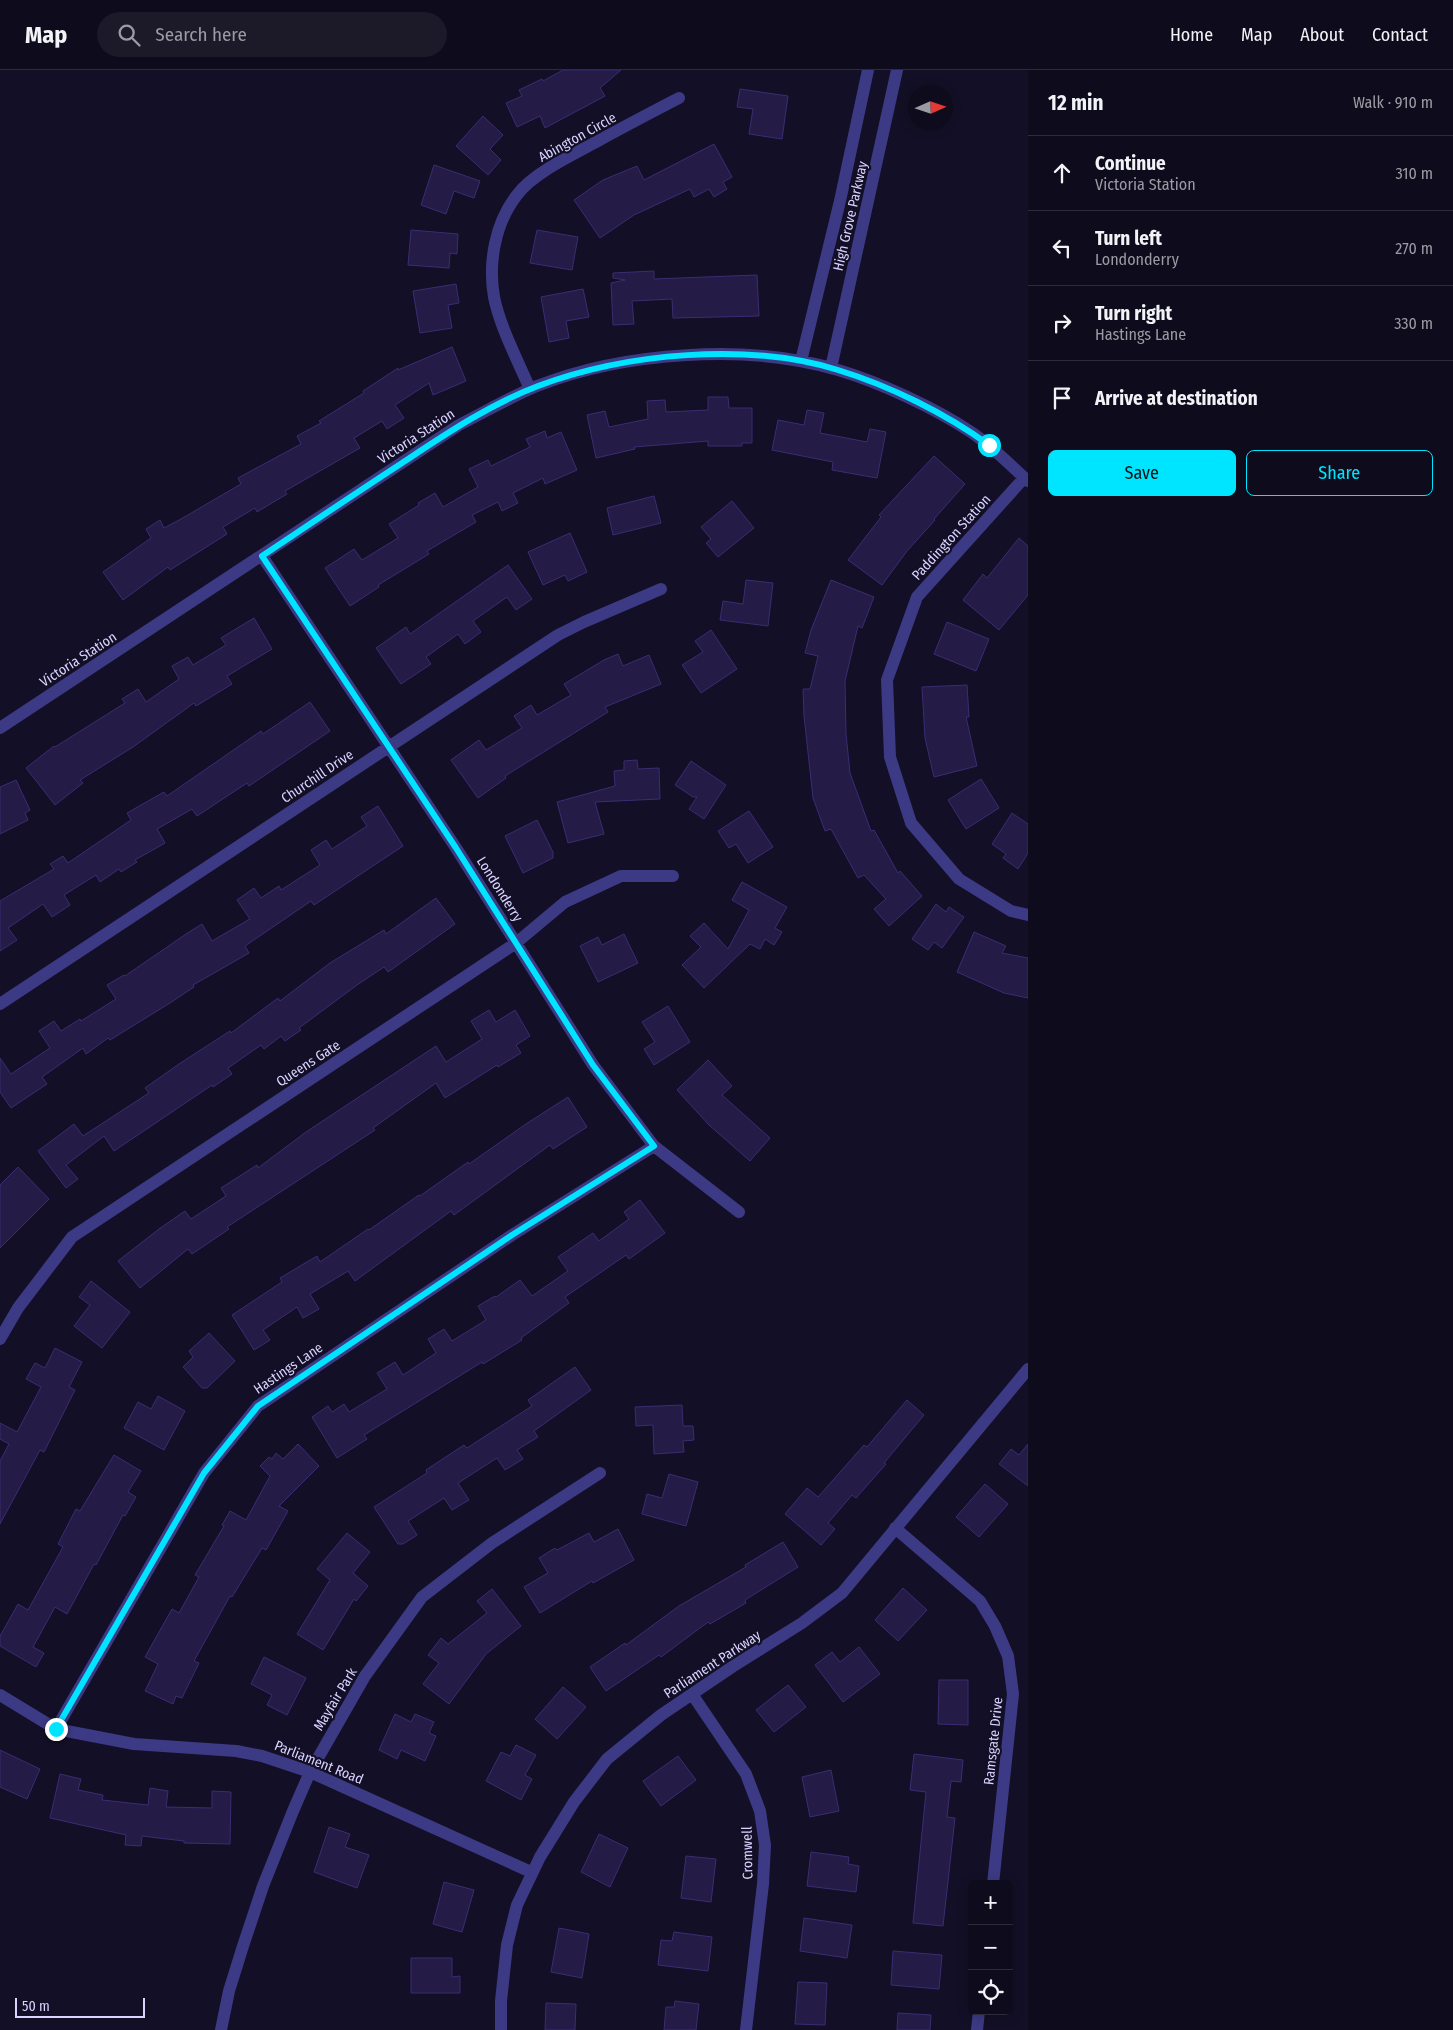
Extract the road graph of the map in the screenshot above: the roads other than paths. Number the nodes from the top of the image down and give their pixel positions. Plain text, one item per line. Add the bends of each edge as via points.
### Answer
1 (868, 70) edge
2 (897, 70) edge
3 (679, 98) dead end
4 (801, 361) junction
5 (831, 368) junction
6 (530, 390) junction
7 (1026, 479) edge
8 (262, 556) junction
9 (661, 589) dead end
10 (0, 728) edge
11 (388, 746) junction
12 (673, 876) dead end
13 (1028, 915) edge
14 (516, 944) junction
15 (0, 1004) edge
16 (654, 1146) junction
17 (740, 1212) dead end
18 (0, 1339) edge
19 (1028, 1369) edge
20 (600, 1472) dead end
21 (895, 1528) junction
22 (692, 1694) junction
23 (0, 1695) edge
24 (56, 1729) junction
25 (310, 1772) junction
26 (532, 1872) junction
27 (993, 1880) edge
28 (979, 2015) edge
29 (221, 2030) edge
30 (501, 2030) edge
31 (746, 2030) edge
32 (977, 2030) edge

1 - 4 street, High Grove Parkway
2 - 5 street, High Grove Parkway
3 - 6 street, Abington Circle via 546,170 517,194 508,209 499,228 492,284 500,317
4 - 5 street, Victoria Station
4 - 6 street, Victoria Station via 738,355 629,361
5 - 7 street, Victoria Station via 899,394 948,418 989,445
6 - 8 street, Victoria Station via 459,425
7 - 13 street, Paddington Station via 917,597 887,680 890,757 911,823 959,879 1011,911
8 - 10 street, Victoria Station
8 - 11 street, Londonderry
9 - 11 street, Churchill Drive via 558,635
11 - 14 street, Londonderry
11 - 15 street, Churchill Drive
12 - 14 street, Queens Gate via 620,876 566,902
14 - 16 street, Londonderry via 593,1065
14 - 18 street, Queens Gate via 72,1237 18,1308
16 - 17 street, Londonderry
16 - 24 street, Hastings Lane via 512,1235 258,1406 204,1473
19 - 21 street, Parliament Parkway
20 - 25 street, Mayfair Park via 492,1543 422,1597 365,1676
21 - 22 street, Parliament Parkway via 842,1593 802,1624
21 - 27 street, Ramsgate Drive via 980,1601 1008,1656 1014,1694
22 - 26 street, Parliament Parkway via 607,1758 574,1802
22 - 31 street, Cromwell via 746,1774 760,1811 764,1845 762,1884
23 - 24 street, Parliament Road
24 - 25 street, Parliament Road via 134,1744 236,1751
25 - 26 street, Parliament Road
25 - 29 street, Mayfair Park via 263,1886 229,1990
26 - 30 street, Parliament Parkway via 517,1905 507,1945
28 - 32 street

